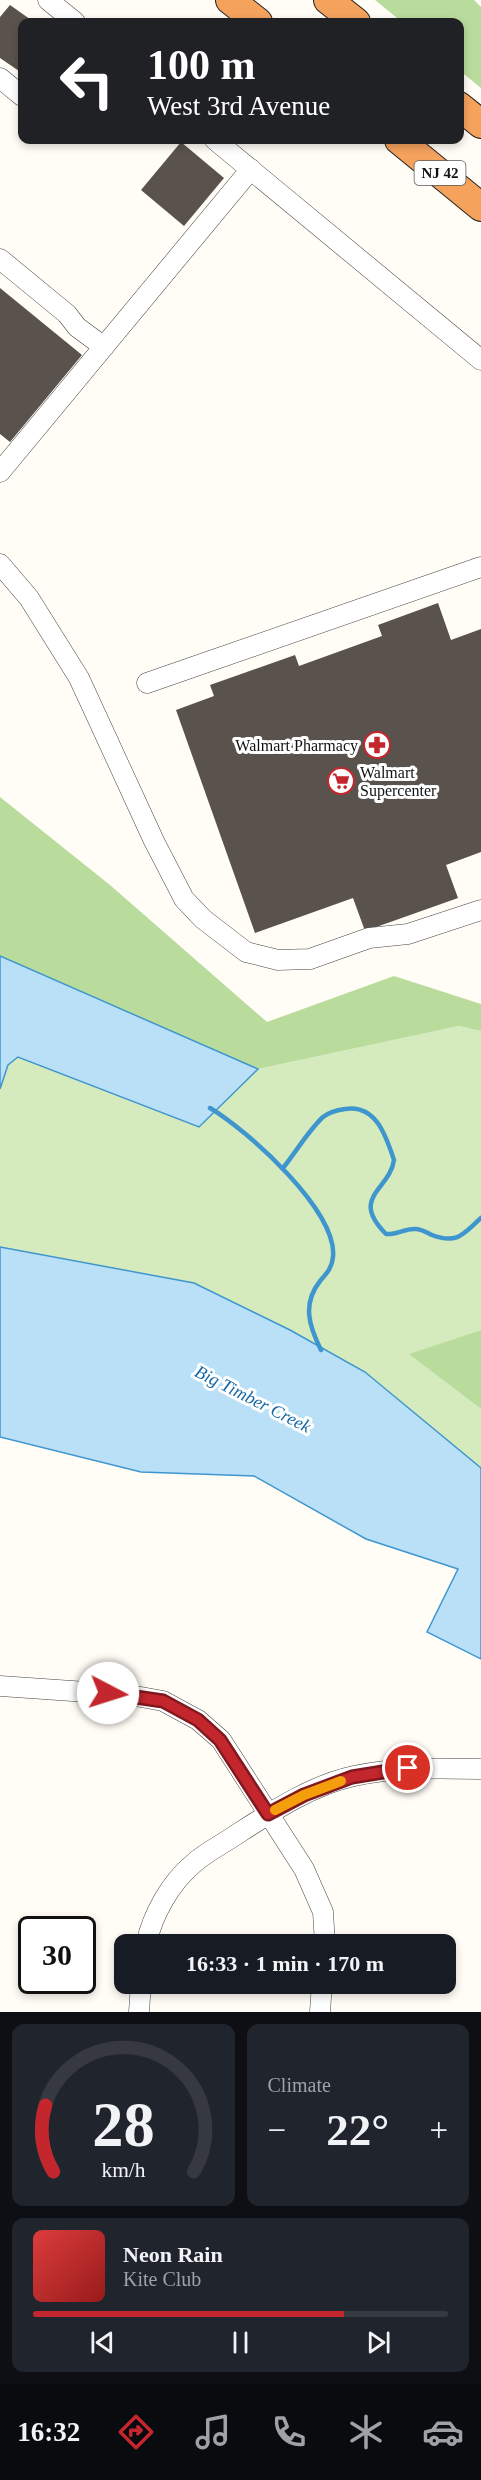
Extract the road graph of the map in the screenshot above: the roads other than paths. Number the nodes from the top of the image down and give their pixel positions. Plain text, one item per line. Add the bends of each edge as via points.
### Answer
1 (48, 0) edge
2 (230, 0) edge
3 (328, 0) edge
4 (70, 18) edge
5 (253, 18) edge
6 (351, 18) edge
7 (0, 78) edge
8 (18, 93) edge
9 (464, 110) edge
10 (481, 124) edge
11 (220, 144) edge
12 (404, 144) edge
13 (251, 169) junction
14 (481, 207) edge
15 (0, 259) edge
16 (104, 347) junction
17 (481, 360) edge
18 (0, 472) edge
19 (0, 564) edge
20 (481, 567) edge
21 (147, 683) dead end
22 (481, 910) edge
23 (0, 1686) edge
24 (481, 1769) edge
25 (268, 1814) junction
26 (149, 1934) edge
27 (324, 1934) edge
28 (140, 1994) edge
29 (321, 1994) edge
30 (139, 2012) edge
31 (320, 2012) edge

1 - 4 street
2 - 5 highway
3 - 6 highway
7 - 8 street
9 - 10 highway
11 - 13 street
12 - 14 highway, NJ 42
13 - 16 street
13 - 17 street
15 - 16 street
16 - 18 street
19 - 22 street via 29,598 79,678 184,899 246,952 278,960 310,959 369,938 408,934
20 - 21 street
23 - 25 street via 163,1701 198,1720 220,1740
24 - 25 street via 408,1768 352,1777
25 - 26 street via 193,1863 164,1899
25 - 27 street via 303,1869 322,1911
28 - 30 street
29 - 31 street

